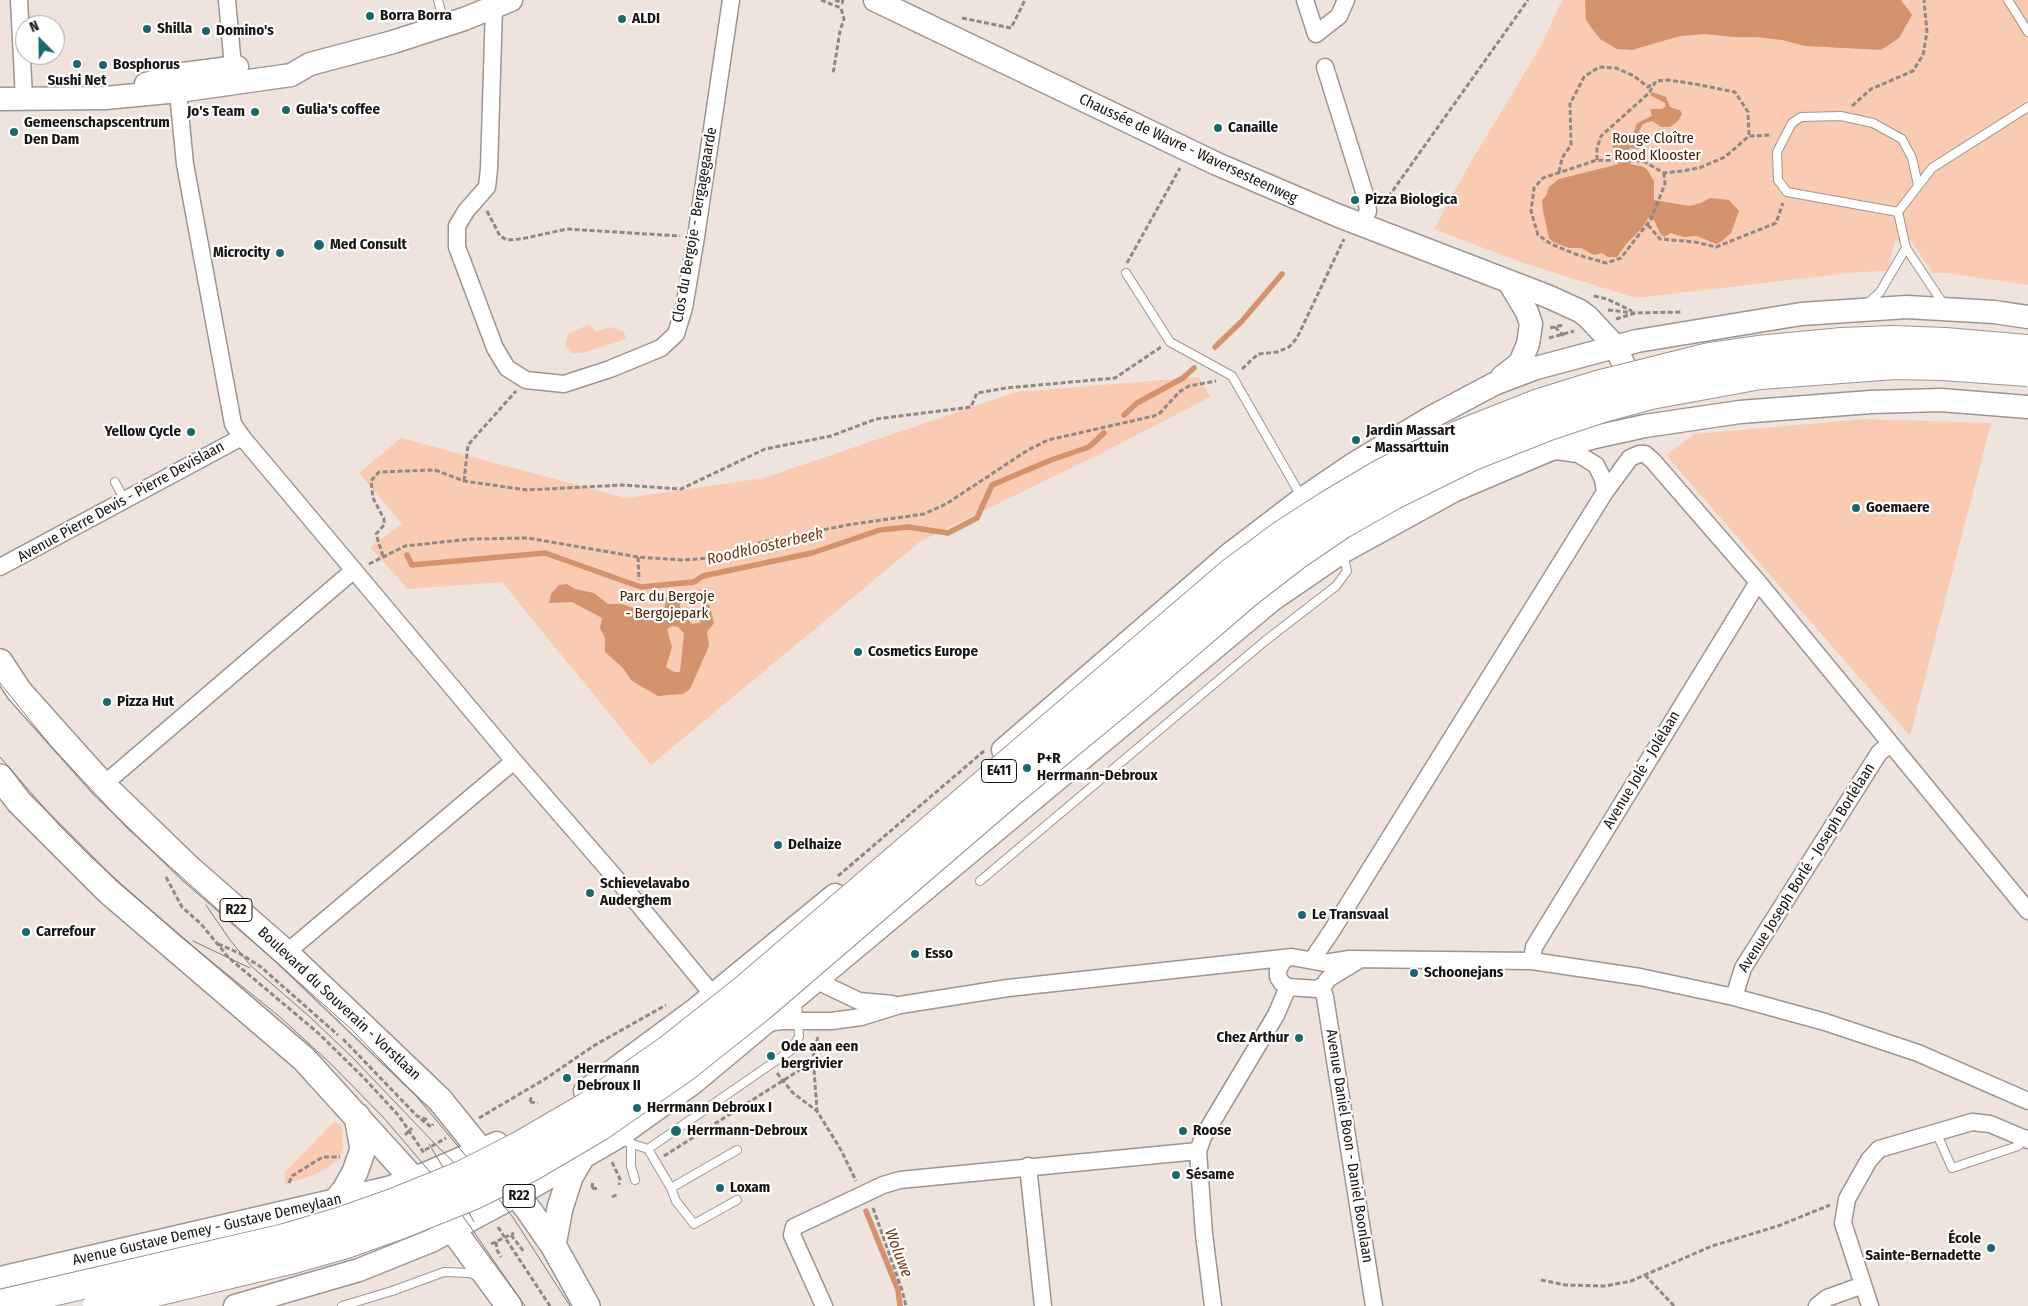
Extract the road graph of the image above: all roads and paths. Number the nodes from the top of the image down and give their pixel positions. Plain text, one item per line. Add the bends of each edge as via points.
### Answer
1 (19, 0) edge
2 (228, 0) edge
3 (438, 0) edge
4 (731, 0) edge
5 (821, 0) edge
6 (835, 0) edge
7 (843, 0) edge
8 (875, 0) edge
9 (1025, 0) edge
10 (1305, 0) edge
11 (1346, 0) edge
12 (1528, 0) edge
13 (1924, 0) edge
14 (2008, 0) edge
15 (502, 3) edge
16 (956, 17) dead end
17 (445, 25) junction
18 (2028, 32) edge
19 (310, 64) junction
20 (233, 67) junction
21 (1325, 67) dead end
22 (833, 74) dead end
23 (1656, 81) junction
24 (178, 83) junction
25 (24, 98) junction
26 (0, 99) edge
27 (2028, 107) edge
28 (1841, 116) junction
29 (1785, 134) junction
30 (1749, 136) junction
31 (1184, 160) dead end
32 (1597, 160) junction
33 (1559, 172) junction
34 (1664, 173) junction
35 (1918, 186) junction
36 (1787, 192) junction
37 (480, 197) junction
38 (1898, 212) junction
39 (1359, 224) junction
40 (1648, 225) junction
41 (696, 237) junction
42 (1906, 248) junction
43 (1126, 273) joint
44 (1509, 282) junction
45 (1946, 308) junction
46 (1862, 309) junction
47 (1606, 311) dead end
48 (1634, 313) dead end
49 (2028, 317) edge
50 (1569, 323) dead end
51 (1554, 327) junction
52 (1546, 330) dead end
53 (1568, 341) dead end
54 (1170, 342) junction
55 (1615, 346) junction
56 (2028, 349) edge
57 (1244, 368) dead end
58 (1536, 368) junction
59 (2028, 372) edge
60 (526, 380) junction
61 (1210, 382) dead end
62 (1494, 384) junction
63 (2028, 407) edge
64 (1645, 426) junction
65 (242, 436) junction
66 (1549, 450) junction
67 (464, 480) junction
68 (115, 482) dead end
69 (1605, 492) junction
70 (124, 499) junction
71 (1302, 499) junction
72 (1342, 552) junction
73 (383, 557) junction
74 (638, 557) junction
75 (0, 567) edge
76 (361, 567) junction
77 (639, 580) dead end
78 (1758, 582) junction
79 (0, 662) edge
80 (1890, 744) junction
81 (514, 761) junction
82 (0, 777) edge
83 (103, 785) junction
84 (980, 881) dead end
85 (2028, 911) edge
86 (286, 953) junction
87 (1288, 958) junction
88 (755, 960) junction
89 (1361, 960) junction
90 (1532, 961) junction
91 (1318, 962) junction
92 (1245, 964) junction
93 (817, 981) junction
94 (1283, 982) junction
95 (1325, 983) junction
96 (713, 995) junction
97 (1734, 997) junction
98 (797, 998) junction
99 (669, 1003) dead end
100 (900, 1005) junction
101 (798, 1020) junction
102 (832, 1021) junction
103 (767, 1023) junction
104 (814, 1070) dead end
105 (532, 1095) dead end
106 (535, 1099) dead end
107 (2028, 1101) edge
108 (530, 1102) junction
109 (538, 1103) dead end
110 (817, 1110) junction
111 (357, 1116) junction
112 (417, 1116) dead end
113 (477, 1119) dead end
114 (420, 1121) dead end
115 (433, 1124) dead end
116 (410, 1130) junction
117 (1936, 1132) junction
118 (405, 1135) dead end
119 (2026, 1140) edge
120 (619, 1146) junction
121 (648, 1149) junction
122 (482, 1150) junction
123 (737, 1150) dead end
124 (1198, 1150) junction
125 (423, 1151) dead end
126 (340, 1157) dead end
127 (580, 1160) junction
128 (1028, 1166) junction
129 (413, 1179) junction
130 (635, 1180) dead end
131 (856, 1181) dead end
132 (289, 1183) dead end
133 (597, 1184) dead end
134 (619, 1185) dead end
135 (671, 1188) junction
136 (599, 1189) dead end
137 (518, 1194) junction
138 (618, 1194) dead end
139 (612, 1197) dead end
140 (1847, 1198) junction
141 (737, 1200) dead end
142 (336, 1201) junction
143 (870, 1201) dead end
144 (499, 1228) dead end
145 (453, 1230) junction
146 (505, 1237) junction
147 (496, 1242) junction
148 (491, 1244) dead end
149 (553, 1245) junction
150 (524, 1252) dead end
151 (359, 1270) junction
152 (497, 1272) junction
153 (1645, 1275) junction
154 (0, 1278) edge
155 (1541, 1280) dead end
156 (1864, 1285) junction
157 (0, 1304) edge
158 (97, 1306) edge
159 (236, 1306) edge
160 (342, 1306) edge
161 (509, 1306) edge
162 (550, 1306) edge
163 (587, 1306) edge
164 (824, 1306) edge
165 (906, 1306) edge
166 (1044, 1306) edge
167 (1213, 1306) edge
168 (1374, 1306) edge
169 (1674, 1306) edge
170 (1818, 1306) edge
171 (1870, 1306) edge

1 - 25 street
2 - 20 street
3 - 17 lane
4 - 41 street, Clos du Bergoje - Bergagegaarde
5 - 22 path via 841,8 844,19
6 - 7 path via 842,3
8 - 39 main road, Chaussée de Wavre - Waversesteenweg via 1218,164
9 - 16 path via 1011,28
10 - 11 street via 1316,34 1339,16
12 - 39 path via 1390,197
13 - 28 path via 1927,32 1923,55 1913,71 1871,89
14 - 18 lane
15 - 17 main road
15 - 37 street, Clos du Bergoje - Bergagegaarde via 487,187
17 - 19 main road
19 - 20 main road via 290,62
19 - 24 main road via 291,74
20 - 24 main road
21 - 39 street via 1366,198
23 - 30 path via 1668,80 1735,92 1748,112
23 - 32 path via 1649,93 1601,136
23 - 33 path via 1648,87 1616,68 1600,67 1584,77 1570,104 1571,145 1562,158
24 - 25 main road via 105,98
24 - 65 street via 186,164 203,262 234,424
25 - 26 main road
27 - 35 lane via 1932,168
28 - 29 lane via 1801,117
28 - 35 lane via 1873,122 1902,139 1912,158
29 - 30 path
29 - 36 lane via 1778,152 1777,168 1778,180
30 - 34 path via 1725,157 1699,168
31 - 43 path via 1130,255
32 - 33 path
32 - 34 path via 1643,161
33 - 40 path via 1543,178 1534,188 1532,201 1531,211 1538,235 1551,244 1606,263 1621,258
34 - 40 path via 1665,184
35 - 38 lane
36 - 38 lane
36 - 40 path via 1776,223 1716,247 1660,240
37 - 41 path via 500,236 506,240 567,229
37 - 60 street, Clos du Bergoje - Bergagegaarde via 466,210 457,226 457,247 495,348 507,368
38 - 42 lane
39 - 44 main road, Chaussée de Wavre - Waversesteenweg
39 - 57 path via 1297,338 1278,352 1258,354
41 - 60 street, Clos du Bergoje - Bergagegaarde via 684,308 676,334 661,348 564,384
42 - 45 lane
42 - 46 lane via 1880,292
43 - 54 lane
44 - 55 main road, Chaussée de Wavre - Waversesteenweg via 1580,311
44 - 62 main road via 1527,312 1530,334 1520,363
45 - 46 main road
45 - 49 main road
46 - 55 main road via 1754,320
47 - 48 path
50 - 51 path
51 - 52 path
51 - 53 path
54 - 67 path via 1115,378 977,393 971,407 876,419 832,436 765,449 682,489 622,485 526,490
54 - 71 lane via 1232,376
55 - 58 main road
55 - 64 main road, Chaussée de Wavre - Waversesteenweg
56 - 157 highway, E411, bridge via 1892,340 1717,356 1597,384 1463,433 1382,472 1282,534 1233,571 746,988 669,1049 586,1107 462,1175 348,1219 286,1238
58 - 62 main road
58 - 66 main road via 1560,376 1571,387 1576,402 1572,426 1565,439
59 - 158 highway, E411, bridge via 1894,365 1760,375 1651,395 1603,408 1473,456 1341,525 1263,581 762,1006 684,1068 599,1127 474,1196 346,1244
60 - 67 path via 468,445
61 - 74 path via 1189,386 1179,392 1154,416 1048,440 946,504 924,514 762,542 710,558
62 - 71 main road, Avenue Gustave Demey - Gustave Demeylaan via 1432,417
63 - 64 main road via 1941,400 1871,402 1740,412
64 - 66 main road
65 - 70 street, Avenue Pierre Devis - Pierre Devislaan
65 - 76 street
66 - 69 street via 1586,457 1596,465
66 - 72 main road via 1453,491
67 - 73 path via 435,470 379,472 371,481 373,498 384,519 384,525 376,534
68 - 70 lane
69 - 78 street via 1630,458 1645,454
69 - 91 street via 1331,932
70 - 75 street, Avenue Pierre Devis - Pierre Devislaan
71 - 88 main road, Avenue Gustave Demey - Gustave Demeylaan via 1223,561 866,869
72 - 84 lane via 1347,571 1336,586 1265,641
72 - 93 main road via 1272,600 1219,643
73 - 74 path via 405,546 528,538
73 - 76 path
74 - 77 path
76 - 81 street
76 - 83 street
78 - 80 street
78 - 90 street, Avenue Jolé - Jolélaan via 1534,947
79 - 83 main road, Boulevard du Souverain - Vorstlaan / R22 via 19,691
80 - 85 street
80 - 97 street, Avenue Joseph Borlé - Joseph Borlélaan via 1879,753 1743,968
81 - 86 street
81 - 96 street
82 - 111 main road via 19,802 108,891 304,1059
83 - 86 main road, Boulevard du Souverain - Vorstlaan / R22 via 190,869
86 - 122 main road, Boulevard du Souverain - Vorstlaan / R22 via 440,1100
87 - 91 street
87 - 92 street
87 - 94 street via 1278,967
88 - 93 main road
88 - 96 main road, Avenue Gustave Demey - Gustave Demeylaan
89 - 90 street
89 - 91 street
89 - 95 street
90 - 97 street via 1640,977
91 - 95 street, Avenue Daniel Boon - Daniel Boonlaan via 1328,969
92 - 94 street
92 - 100 street via 1008,988
93 - 98 main road
93 - 100 street via 859,1001
94 - 95 street via 1318,989
94 - 124 street via 1276,1015
95 - 168 street, Avenue Daniel Boon - Daniel Boonlaan
96 - 122 main road, Avenue Gustave Demey - Gustave Demeylaan via 588,1089
97 - 107 street via 1826,1022 1918,1053
98 - 101 lane
98 - 103 main road
99 - 113 path
100 - 102 street via 861,1017
101 - 102 street
101 - 103 street
101 - 121 lane via 799,1038 790,1051
102 - 110 path via 819,1035 811,1060 783,1081
103 - 120 main road
104 - 110 path
105 - 108 path
106 - 108 path
108 - 109 path
110 - 131 path
111 - 129 main road
111 - 142 main road via 363,1149 357,1168
112 - 116 path via 342,1038 261,968 239,953 217,944 364,1077
114 - 115 path via 431,1127
116 - 118 path
116 - 125 path
117 - 119 street via 1972,1122 1990,1124
117 - 119 lane via 1952,1168 2018,1146
117 - 140 street via 1879,1149 1868,1160
120 - 121 lane
120 - 127 main road
120 - 130 lane
120 - 134 path
121 - 135 lane
122 - 129 main road, Avenue Gustave Demey - Gustave Demeylaan
122 - 137 main road, Boulevard du Souverain - Vorstlaan / R22
123 - 135 lane
124 - 128 street
124 - 167 street
126 - 132 path via 323,1157 292,1176
127 - 137 main road
127 - 149 main road via 570,1177 560,1208
128 - 164 street via 900,1180 794,1227 792,1235
128 - 166 street
129 - 142 main road, Avenue Gustave Demey - Gustave Demeylaan
129 - 145 main road
133 - 136 path via 592,1188
135 - 141 lane via 676,1201 694,1224
137 - 145 main road
137 - 149 main road, Boulevard du Souverain - Vorstlaan / R22
138 - 139 path
140 - 153 path via 1778,1226 1712,1246
140 - 156 street via 1843,1223
142 - 151 main road via 360,1214 370,1224 374,1236 373,1250
142 - 154 main road, Avenue Gustave Demey - Gustave Demeylaan
143 - 165 path
144 - 146 path
145 - 151 main road
145 - 152 main road
146 - 147 path
146 - 150 path via 512,1234
146 - 162 path
147 - 148 path
147 - 152 path
149 - 163 main road, Boulevard du Souverain - Vorstlaan / R22
151 - 159 main road
152 - 160 lane via 444,1272
152 - 161 main road
153 - 155 path via 1605,1286 1565,1285
153 - 169 path
156 - 170 street via 1827,1298
156 - 171 street

